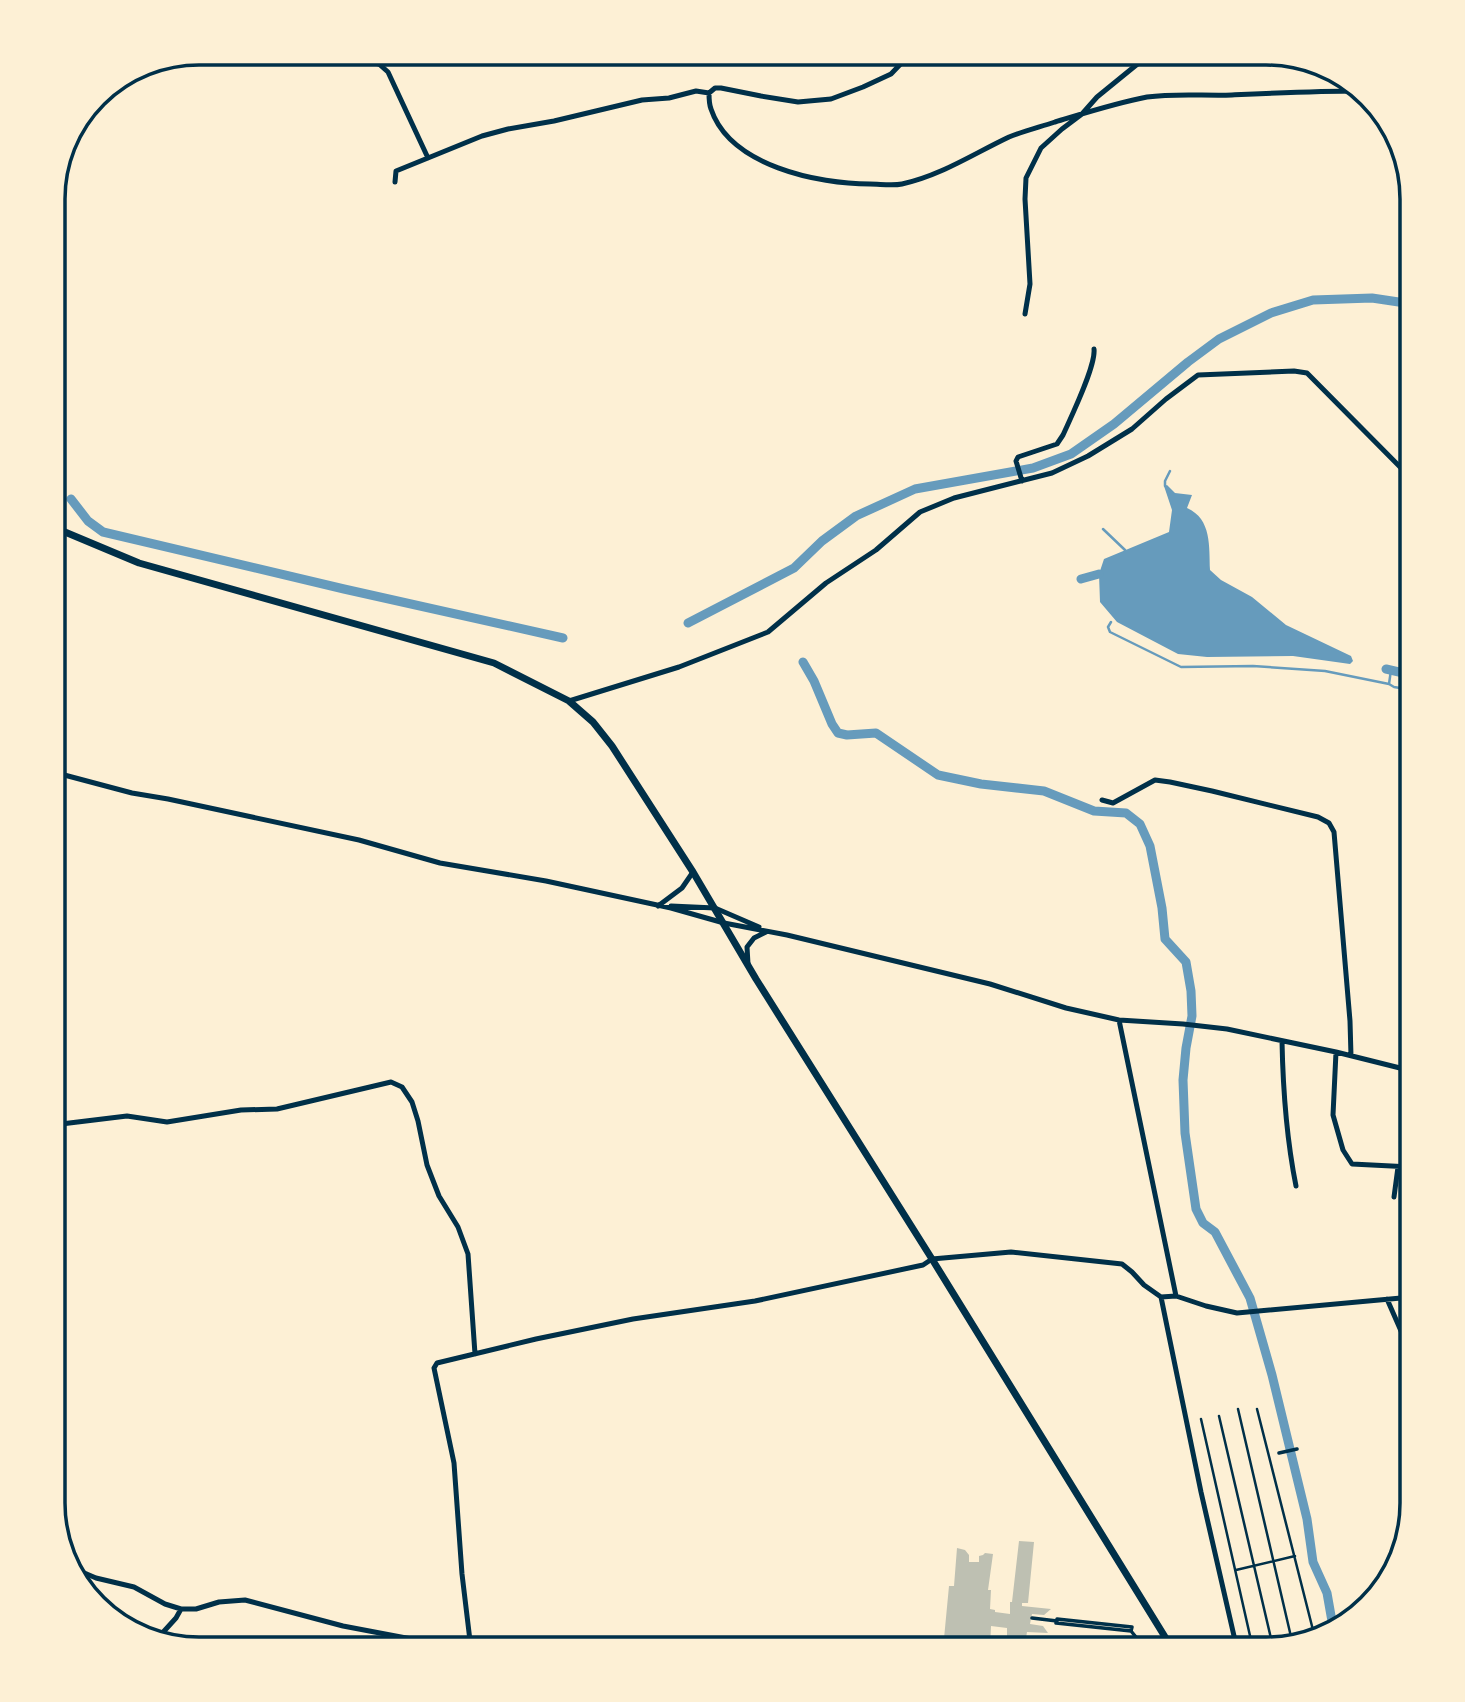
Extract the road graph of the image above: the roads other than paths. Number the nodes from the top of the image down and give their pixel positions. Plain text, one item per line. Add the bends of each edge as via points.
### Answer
1 (380, 65) edge
2 (900, 65) edge
3 (1136, 65) edge
4 (1346, 91) edge
5 (709, 93) junction
6 (1082, 114) junction
7 (428, 158) junction
8 (395, 183) dead end
9 (1026, 314) dead end
10 (1094, 349) dead end
11 (1400, 467) edge
12 (1023, 479) junction
13 (65, 532) edge
14 (569, 701) junction
15 (65, 775) edge
16 (1102, 800) dead end
17 (693, 872) junction
18 (659, 906) junction
19 (715, 908) junction
20 (724, 923) junction
21 (768, 932) junction
22 (748, 964) junction
23 (1119, 1020) junction
24 (1282, 1041) junction
25 (1336, 1052) junction
26 (1351, 1056) junction
27 (1400, 1068) edge
28 (65, 1124) edge
29 (1398, 1167) joint
30 (1296, 1186) dead end
31 (1394, 1197) dead end
32 (932, 1259) junction
33 (1176, 1296) junction
34 (1161, 1297) junction
35 (1400, 1298) edge
36 (1387, 1299) junction
37 (1400, 1329) edge
38 (475, 1354) junction
39 (1238, 1409) dead end
40 (1257, 1409) dead end
41 (1219, 1416) dead end
42 (1201, 1419) dead end
43 (1297, 1449) dead end
44 (1279, 1452) dead end
45 (1295, 1556) junction
46 (1274, 1561) junction
47 (1254, 1566) junction
48 (1235, 1570) junction
49 (84, 1573) edge
50 (181, 1609) junction
51 (1032, 1618) dead end
52 (1057, 1621) junction
53 (1313, 1629) edge
54 (1131, 1631) junction
55 (163, 1632) edge
56 (1291, 1635) edge
57 (401, 1637) edge
58 (469, 1637) edge
59 (1136, 1637) edge
60 (1165, 1637) edge
61 (1234, 1637) edge
62 (1250, 1637) edge
63 (1271, 1637) edge

1 - 7 street via 388,72
2 - 5 street via 891,74 831,99 798,102 721,88
3 - 6 street
4 - 6 street via 1175,94
5 - 6 street via 710,108 721,127 733,143 755,157 816,180 855,184 901,184 935,173 1013,135
5 - 7 street via 642,100 508,129
6 - 9 street via 1041,148 1026,178 1030,284
7 - 8 street via 396,171
10 - 12 street via 1091,369 1057,444 1018,457
11 - 12 street via 1307,373 1198,374 1132,429 1088,456 1052,473
12 - 14 street via 920,512 768,632 679,667
13 - 14 main road via 139,563 494,663
14 - 17 main road via 612,746
15 - 18 street via 359,840 440,863
16 - 26 street via 1113,803 1155,780 1329,823 1334,832
17 - 18 street via 682,888
17 - 19 main road
18 - 19 street
18 - 20 street
19 - 20 main road
19 - 21 street
20 - 21 street
20 - 22 main road
21 - 22 street via 747,947
21 - 23 street via 990,984
22 - 32 main road
23 - 24 street via 1227,1029
23 - 33 street
24 - 25 street
24 - 30 street via 1283,1100
25 - 26 street
25 - 29 street via 1333,1115 1343,1150 1352,1164
26 - 27 street
28 - 38 street via 127,1116 167,1122 277,1109 391,1082 402,1087 412,1102 427,1166 468,1254
29 - 31 street
32 - 34 street via 1011,1252 1122,1264
32 - 38 street via 923,1265 807,1290 633,1319
32 - 60 main road
33 - 34 street
33 - 36 street via 1237,1313
34 - 61 street
35 - 36 street
36 - 37 street
38 - 58 street via 437,1363 434,1368 454,1462
39 - 46 lane
40 - 45 lane
41 - 47 lane
42 - 48 lane
43 - 44 street
45 - 46 lane
45 - 53 lane
46 - 47 lane
46 - 56 lane
47 - 48 lane
47 - 63 lane
48 - 62 lane
49 - 50 street via 134,1587
50 - 55 street
50 - 57 street via 245,1600
51 - 52 street
52 - 54 street
52 - 54 street via 1132,1627
54 - 59 street

